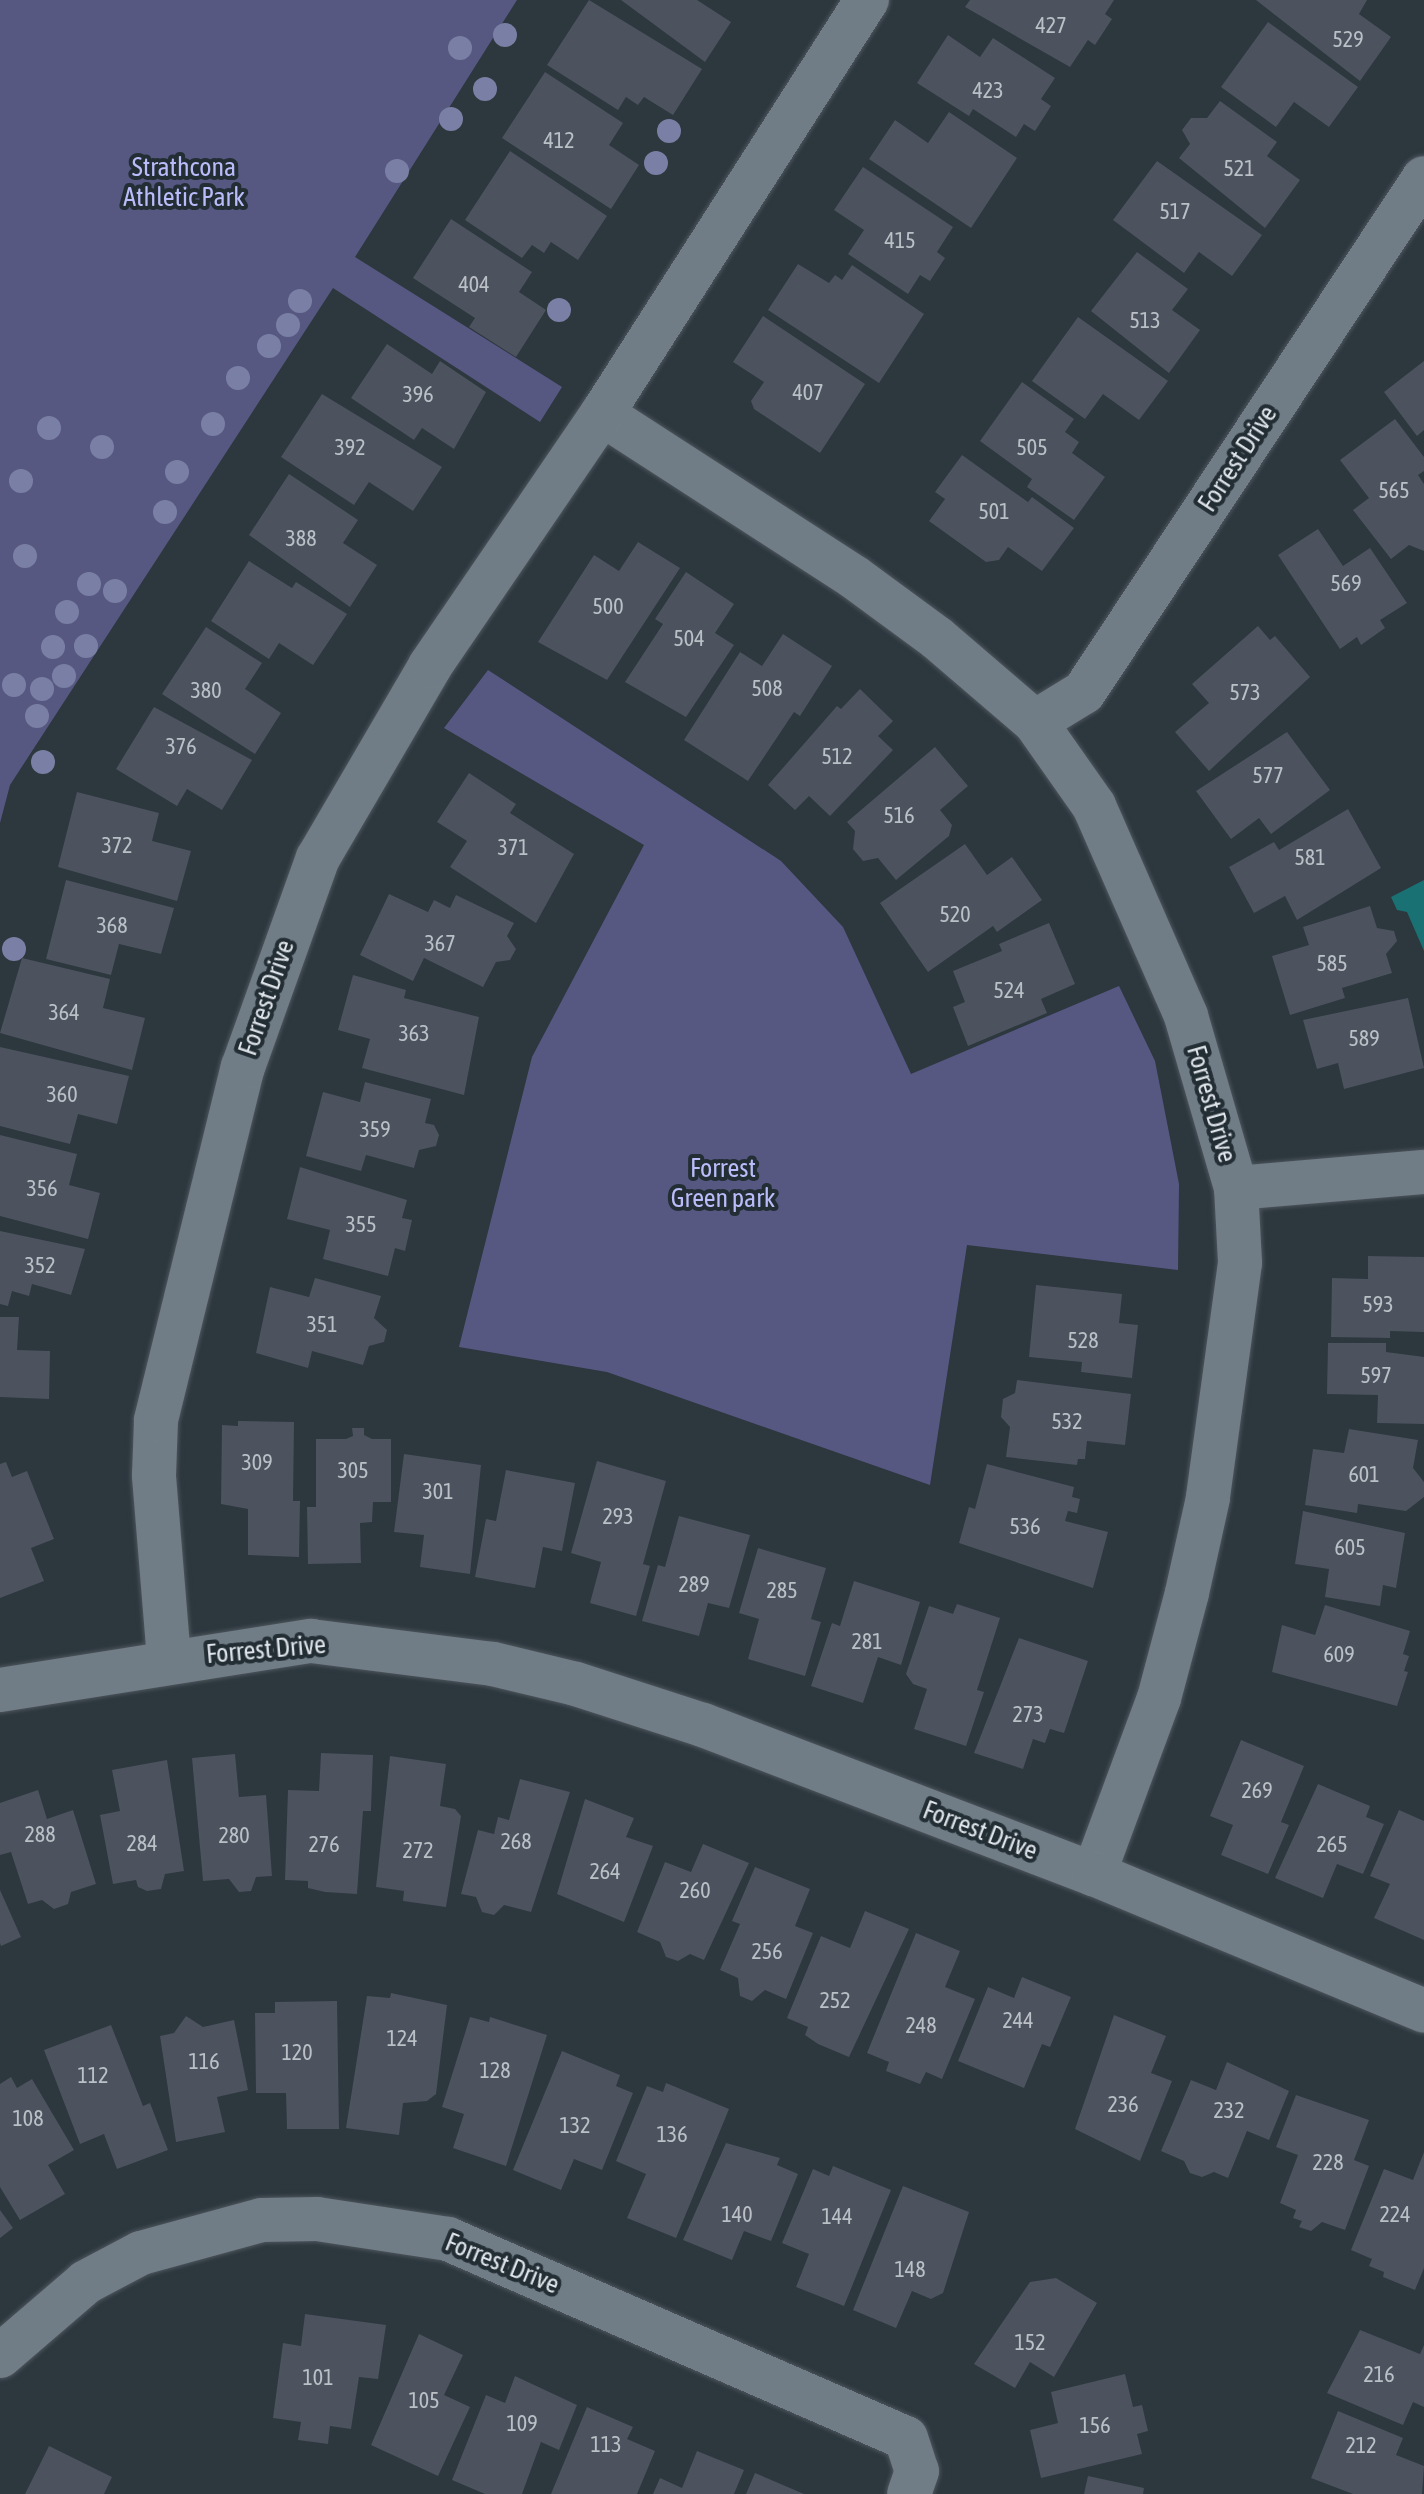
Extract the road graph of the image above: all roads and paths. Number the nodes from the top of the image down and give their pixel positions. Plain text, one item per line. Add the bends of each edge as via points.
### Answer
1 (867, 0) edge
2 (1424, 178) edge
3 (602, 414) junction
4 (1035, 722) junction
5 (1424, 1172) edge
6 (1236, 1188) junction
7 (169, 1659) junction
8 (0, 1690) edge
9 (1094, 1874) junction
10 (1424, 2011) edge
11 (0, 2356) edge
12 (909, 2494) edge

1 - 3 street, Forrest Drive
2 - 4 street, Forrest Drive via 1084,692
3 - 4 street, Forrest Drive via 854,577 937,638
3 - 7 street, Forrest Drive via 430,666 318,858 243,1067 156,1420 154,1475
4 - 6 street, Forrest Drive via 1094,806 1186,1016
5 - 6 street, Forrest Drive
6 - 9 street, Forrest Drive via 1240,1263 1205,1512 1159,1698
7 - 8 street, Forrest Drive
7 - 9 street, Forrest Drive via 311,1641 521,1671 703,1725
9 - 10 street, Forrest Drive
11 - 12 street, Forrest Drive via 86,2282 141,2253 262,2220 361,2225 448,2239 906,2438 917,2471

